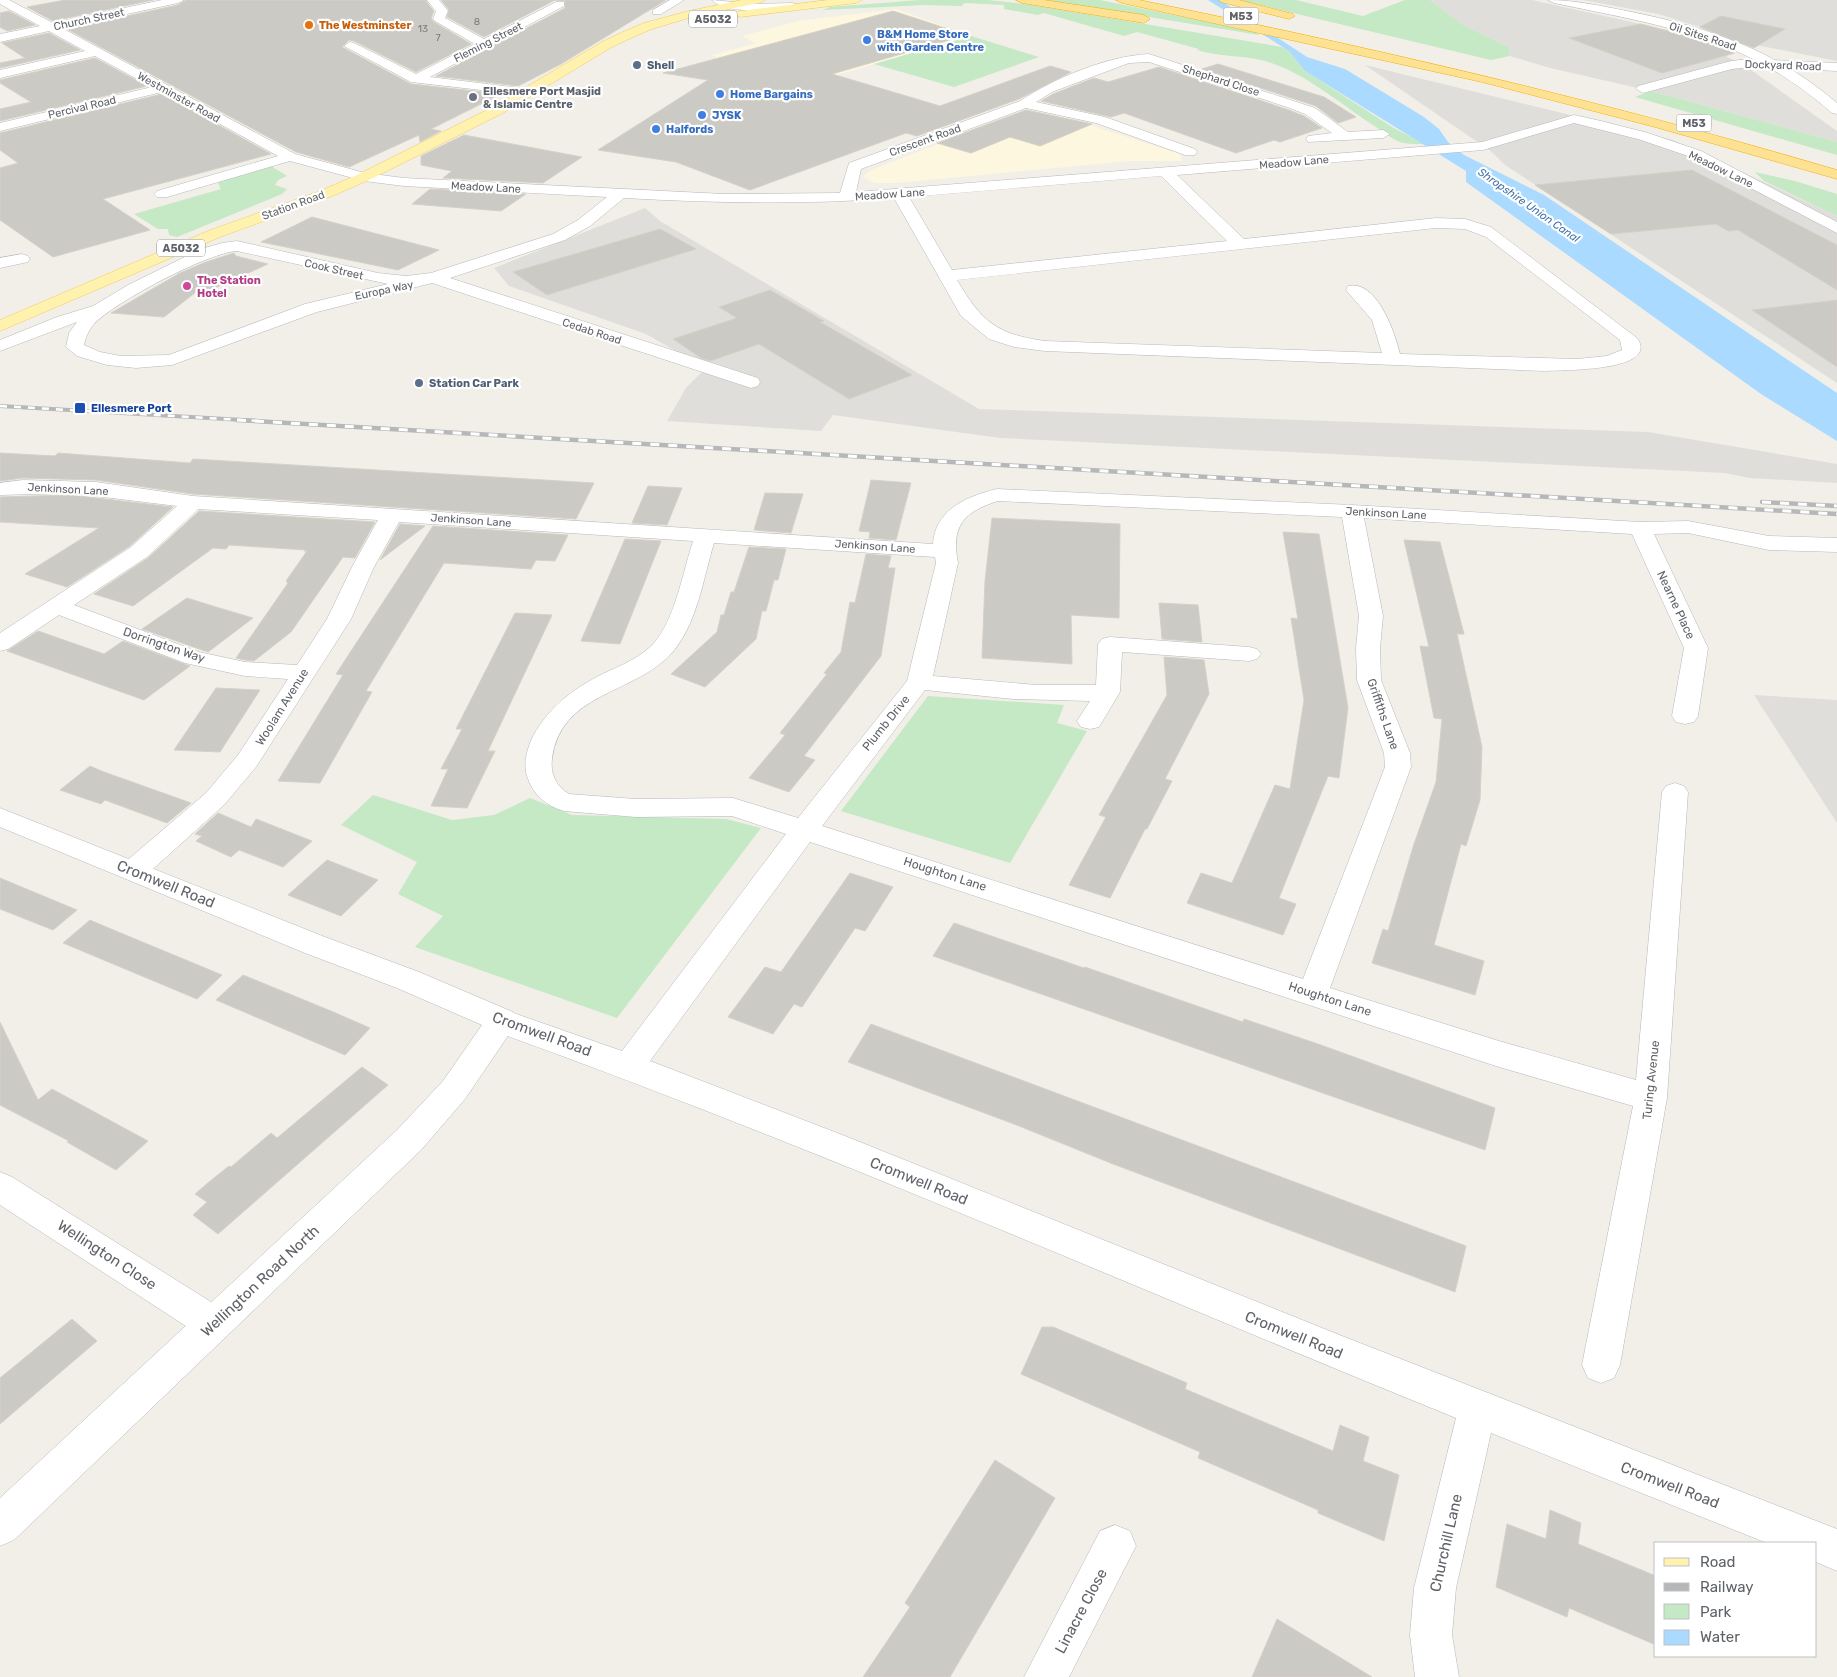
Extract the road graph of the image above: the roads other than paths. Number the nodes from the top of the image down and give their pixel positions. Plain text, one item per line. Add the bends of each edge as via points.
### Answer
1 (0, 0) edge
2 (178, 0) edge
3 (433, 0) edge
4 (678, 0) edge
5 (718, 0) edge
6 (759, 0) edge
7 (856, 0) edge
8 (1022, 0) edge
9 (1122, 0) edge
10 (1163, 0) edge
11 (1225, 0) edge
12 (1554, 0) edge
13 (555, 2) edge
14 (731, 5) junction
15 (575, 6) dead end
16 (792, 6) junction
17 (658, 12) dead end
18 (1156, 21) dead end
19 (1304, 25) junction
20 (1191, 27) dead end
21 (50, 28) junction
22 (0, 38) edge
23 (484, 44) junction
24 (350, 46) dead end
25 (96, 52) junction
26 (1448, 57) dead end
27 (577, 64) junction
28 (1779, 66) junction
29 (1837, 67) edge
30 (0, 74) edge
31 (1088, 74) joint
32 (416, 79) junction
33 (1551, 84) junction
34 (164, 88) junction
35 (1643, 89) dead end
36 (528, 93) junction
37 (1573, 101) junction
38 (1025, 104) junction
39 (1837, 110) edge
40 (0, 126) edge
41 (1383, 134) dead end
42 (1346, 137) junction
43 (1313, 139) dead end
44 (1190, 152) dead end
45 (290, 157) junction
46 (1837, 163) edge
47 (1165, 172) junction
48 (1837, 175) edge
49 (364, 177) junction
50 (899, 193) junction
51 (162, 194) dead end
52 (620, 194) junction
53 (847, 197) junction
54 (1837, 228) edge
55 (1240, 244) junction
56 (22, 259) dead end
57 (0, 263) edge
58 (340, 270) junction
59 (946, 276) junction
60 (433, 278) junction
61 (1354, 290) dead end
62 (326, 303) junction
63 (99, 310) junction
64 (0, 326) edge
65 (0, 346) edge
66 (1392, 359) junction
67 (751, 382) dead end
68 (0, 489) edge
69 (193, 502) junction
70 (1352, 511) junction
71 (392, 515) junction
72 (1640, 528) junction
73 (706, 534) junction
74 (1837, 545) edge
75 (943, 551) junction
76 (58, 607) junction
77 (0, 644) edge
78 (1249, 654) dead end
79 (302, 673) junction
80 (919, 682) junction
81 (1108, 692) junction
82 (1685, 716) dead end
83 (1090, 722) dead end
84 (1675, 792) dead end
85 (0, 817) edge
86 (805, 828) junction
87 (134, 870) junction
88 (1313, 993) junction
89 (502, 1020) junction
90 (630, 1065) junction
91 (1651, 1098) junction
92 (0, 1187) edge
93 (214, 1324) junction
94 (1601, 1365) dead end
95 (1477, 1410) junction
96 (0, 1526) edge
97 (1816, 1542) edge
98 (1817, 1542) edge
99 (1115, 1546) dead end
100 (1837, 1550) edge
101 (1046, 1677) edge
102 (1437, 1677) edge

1 - 21 street, Westminster Road
2 - 21 street, Church Street
3 - 23 street via 442,11 439,19
4 - 17 street
5 - 14 street
6 - 14 main road, Station Road / A5032
7 - 16 main road, Station Road / A5032
8 - 18 highway
9 - 37 highway, M53 via 1318,40
10 - 19 highway, M53
11 - 19 highway
12 - 28 street, Oil Sites Road via 1665,23 1742,48
13 - 15 street, Fleming Street
13 - 23 street, Fleming Street
14 - 16 street
14 - 27 main road, Station Road / A5032 via 648,26 606,45
16 - 27 main road, Station Road / A5032 via 719,18 649,36
19 - 33 highway, M53
20 - 37 highway
21 - 22 street, Church Street
21 - 25 street, Westminster Road
23 - 32 street, Fleming Street
24 - 32 street
25 - 30 street
25 - 34 street, Westminster Road
26 - 33 highway
27 - 36 main road, Station Road / A5032
28 - 29 street, Dockyard Road
28 - 35 street, Dockyard Road via 1731,65
28 - 39 street, Oil Sites Road
31 - 38 street, Crescent Road via 1047,89
31 - 42 street, Shephard Close via 1127,59 1149,58 1310,111
32 - 36 street
33 - 46 highway, M53
34 - 40 street, Percival Road
34 - 45 street, Westminster Road
36 - 49 main road, Station Road / A5032
37 - 48 highway, M53
38 - 44 street via 1100,120
38 - 53 street, Crescent Road via 854,166
41 - 42 street
42 - 43 street
45 - 49 street, Westminster Road
45 - 51 street
47 - 50 street, Meadow Lane
47 - 54 street, Meadow Lane via 1483,146 1574,119 1643,136 1696,154
47 - 55 street
49 - 52 street, Meadow Lane
49 - 64 main road, Station Road / A5032 via 214,234
50 - 53 street, Meadow Lane
50 - 59 street
52 - 53 street, Meadow Lane via 724,199
52 - 60 street, Europa Way via 573,231
55 - 59 street
55 - 66 street via 1436,223 1469,225 1485,230 1508,246 1626,336 1632,348 1625,356 1612,360 1569,364
56 - 57 street
58 - 60 street, Cook Street via 392,280
58 - 62 street via 349,278 350,284
58 - 63 street, Cook Street via 237,246 218,249 117,296
59 - 66 street via 967,312 995,335 1014,342 1045,346
60 - 62 street, Europa Way
60 - 67 street, Cedab Road
61 - 66 street via 1382,318
62 - 63 street, Europa Way via 172,360 139,362 87,354 75,347 79,334
63 - 65 street
68 - 69 street, Jenkinson Lane via 46,486
69 - 71 street, Jenkinson Lane
69 - 76 street via 139,552
70 - 72 street, Jenkinson Lane
70 - 75 street, Jenkinson Lane via 997,495 974,501 954,515 947,527
70 - 88 street, Griffiths Lane via 1371,616 1369,680 1398,753 1398,767
71 - 73 street, Jenkinson Lane
71 - 79 street, Woolam Avenue via 363,567 340,619
72 - 74 street, Jenkinson Lane via 1688,526 1769,543
72 - 82 street, Nearne Place via 1696,648
73 - 75 street, Jenkinson Lane
73 - 86 street, Houghton Lane via 675,630 662,650 641,665 599,684 570,704 552,727 538,756 538,774 546,788 560,801 601,807 734,807
75 - 80 street via 947,563
76 - 77 street
76 - 79 street, Dorrington Way via 193,658 245,670
78 - 81 street via 1110,644
79 - 87 street, Woolam Avenue via 247,761 222,792
80 - 81 street via 1013,693 1074,695
80 - 86 street, Plumb Drive
81 - 83 street
84 - 91 street, Turing Avenue
85 - 87 street, Cromwell Road
86 - 88 street, Houghton Lane
86 - 90 street, Plumb Drive
87 - 89 street, Cromwell Road
88 - 91 street, Houghton Lane via 1499,1054
89 - 90 street, Cromwell Road
89 - 93 street, Wellington Road North via 454,1090 409,1140
90 - 95 street, Cromwell Road
91 - 94 street, Turing Avenue
92 - 93 street, Wellington Close
93 - 96 street, Wellington Road North
95 - 97 street, Cromwell Road
95 - 102 street, Churchill Lane via 1435,1588 1431,1635
98 - 100 street, Cromwell Road
99 - 101 street, Linacre Close

